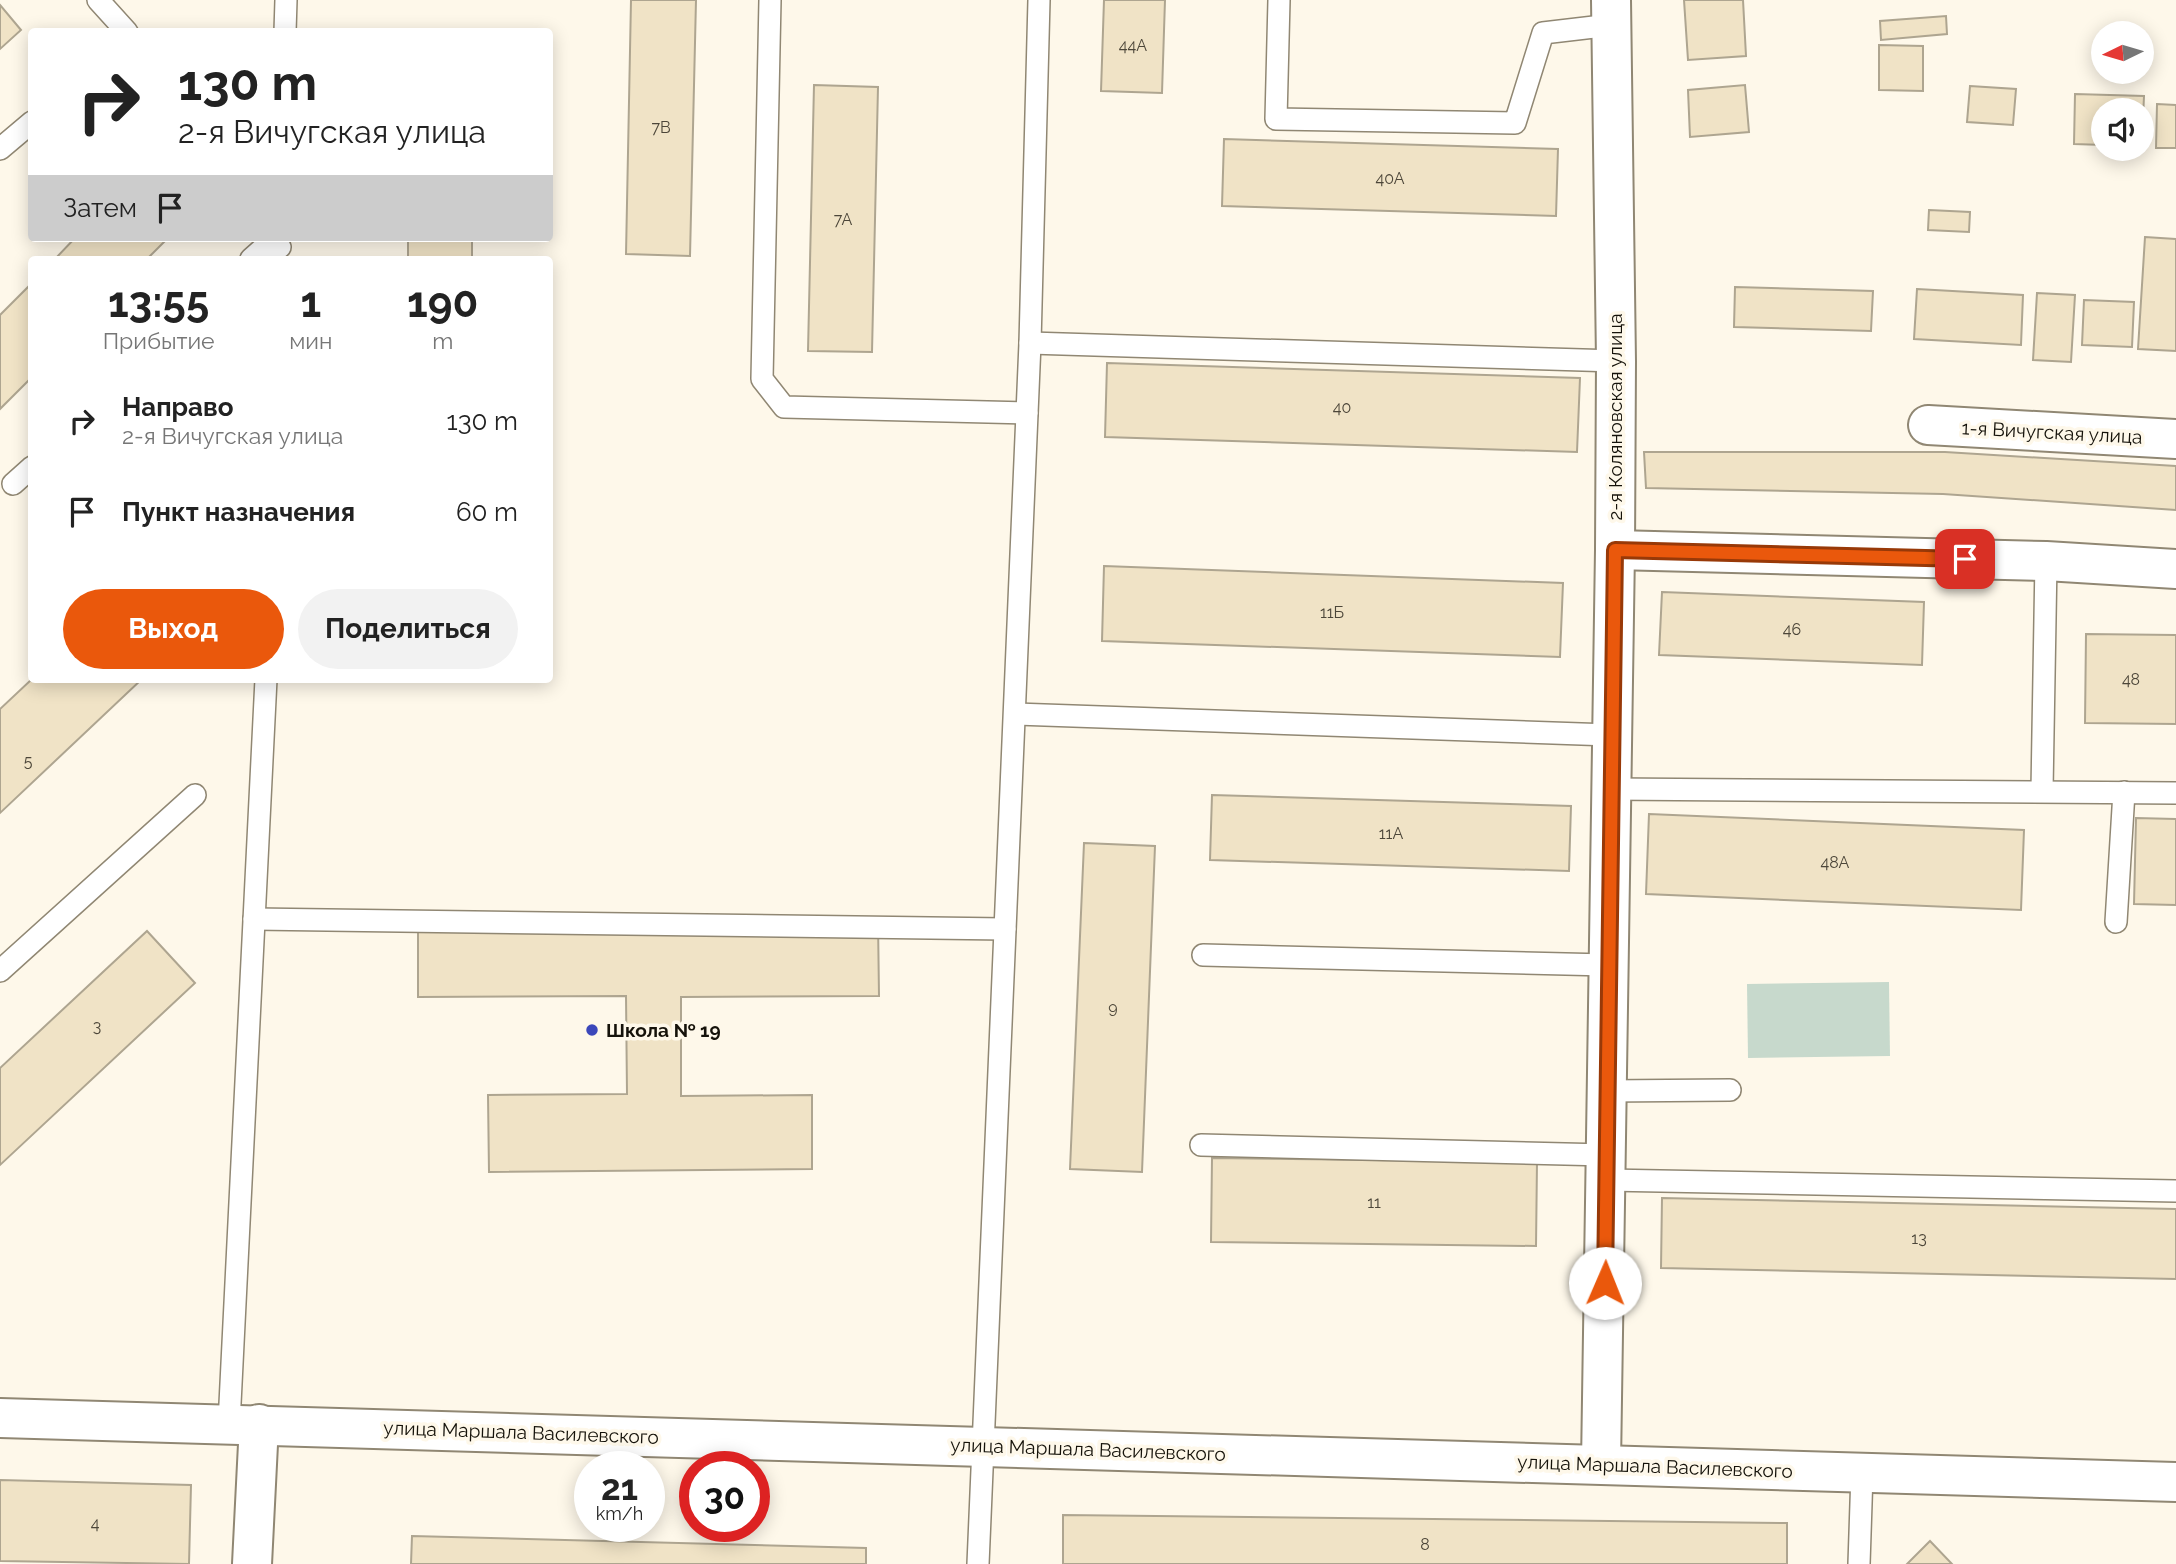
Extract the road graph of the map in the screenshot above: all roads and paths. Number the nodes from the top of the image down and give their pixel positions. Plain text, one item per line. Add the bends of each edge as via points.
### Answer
1 (98, 0) edge
2 (286, 0) edge
3 (770, 0) edge
4 (1039, 0) edge
5 (1279, 0) edge
6 (1611, 13) edge
7 (123, 28) edge
8 (285, 28) edge
9 (28, 125) edge
10 (0, 149) edge
11 (280, 248) edge
12 (254, 256) edge
13 (1030, 343) junction
14 (1616, 360) junction
15 (1027, 413) junction
16 (1928, 425) dead end
17 (2176, 439) edge
18 (28, 471) edge
19 (13, 484) dead end
20 (1615, 550) junction
21 (2046, 561) junction
22 (2176, 569) edge
23 (266, 683) edge
24 (1015, 714) junction
25 (1610, 736) junction
26 (1609, 789) junction
27 (2042, 790) junction
28 (2124, 792) junction
29 (2176, 793) edge
30 (195, 795) dead end
31 (254, 919) junction
32 (2116, 922) dead end
33 (1005, 929) junction
34 (1203, 956) dead end
35 (1607, 964) junction
36 (0, 971) edge
37 (1730, 1090) dead end
38 (1606, 1091) junction
39 (1201, 1145) dead end
40 (1606, 1168) junction
41 (2176, 1191) edge
42 (0, 1418) edge
43 (244, 1424) junction
44 (984, 1446) junction
45 (1601, 1464) junction
46 (1862, 1473) junction
47 (2176, 1482) edge
48 (252, 1564) edge
49 (978, 1564) edge
50 (1859, 1564) edge

1 - 7 lane
2 - 8 lane
3 - 15 lane via 762,379 784,407
4 - 13 lane
5 - 6 lane via 1276,119 1515,122 1543,33
6 - 14 street, 2-я Коляновская улица
9 - 10 lane
11 - 12 lane
13 - 14 lane
13 - 15 lane
14 - 20 street, 2-я Коляновская улица
15 - 24 lane
16 - 17 street, 1-я Вичугская улица
18 - 19 lane
20 - 21 street
20 - 25 street, 2-я Коляновская улица
21 - 22 street
21 - 27 lane
23 - 31 lane
24 - 25 lane
24 - 33 lane
25 - 26 street, 2-я Коляновская улица
26 - 27 lane
26 - 35 street, 2-я Коляновская улица
27 - 28 lane
28 - 29 lane
28 - 32 lane
30 - 36 lane
31 - 33 lane
31 - 43 lane
33 - 44 lane
34 - 35 lane
35 - 38 street, 2-я Коляновская улица
37 - 38 lane
38 - 40 street, 2-я Коляновская улица
39 - 40 lane
40 - 41 lane
40 - 45 street, 2-я Коляновская улица
42 - 43 street, улица Маршала Василевского
43 - 44 street, улица Маршала Василевского
43 - 48 street
44 - 45 street, улица Маршала Василевского
44 - 49 lane
45 - 46 street, улица Маршала Василевского
46 - 47 street, улица Маршала Василевского
46 - 50 lane

